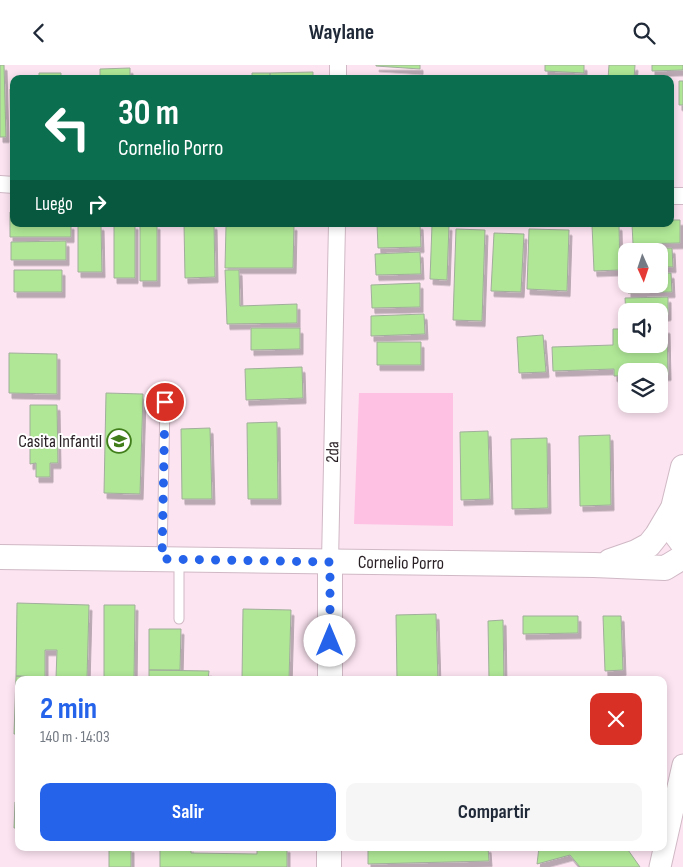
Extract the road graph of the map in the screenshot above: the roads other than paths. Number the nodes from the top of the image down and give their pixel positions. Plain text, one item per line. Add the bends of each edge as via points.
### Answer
1 (337, 227) edge
2 (165, 402) dead end
3 (683, 467) edge
4 (673, 508) junction
5 (683, 544) edge
6 (0, 557) edge
7 (171, 559) junction
8 (330, 562) junction
9 (594, 565) junction
10 (677, 565) edge
11 (179, 619) dead end
12 (330, 676) edge
13 (683, 765) edge
14 (667, 836) edge
15 (329, 851) edge
16 (664, 851) edge
17 (329, 867) edge
18 (660, 867) edge

1 - 8 street, 2da
2 - 7 lane
3 - 4 main road
4 - 5 main road via 677,537
4 - 9 main road via 649,545
6 - 7 main road, Cornelio Porro
7 - 8 main road, Cornelio Porro
7 - 11 lane
8 - 9 main road, Cornelio Porro
8 - 12 main road, 2da
9 - 10 main road, Cornelio Porro
13 - 14 street
15 - 17 main road
16 - 18 street

